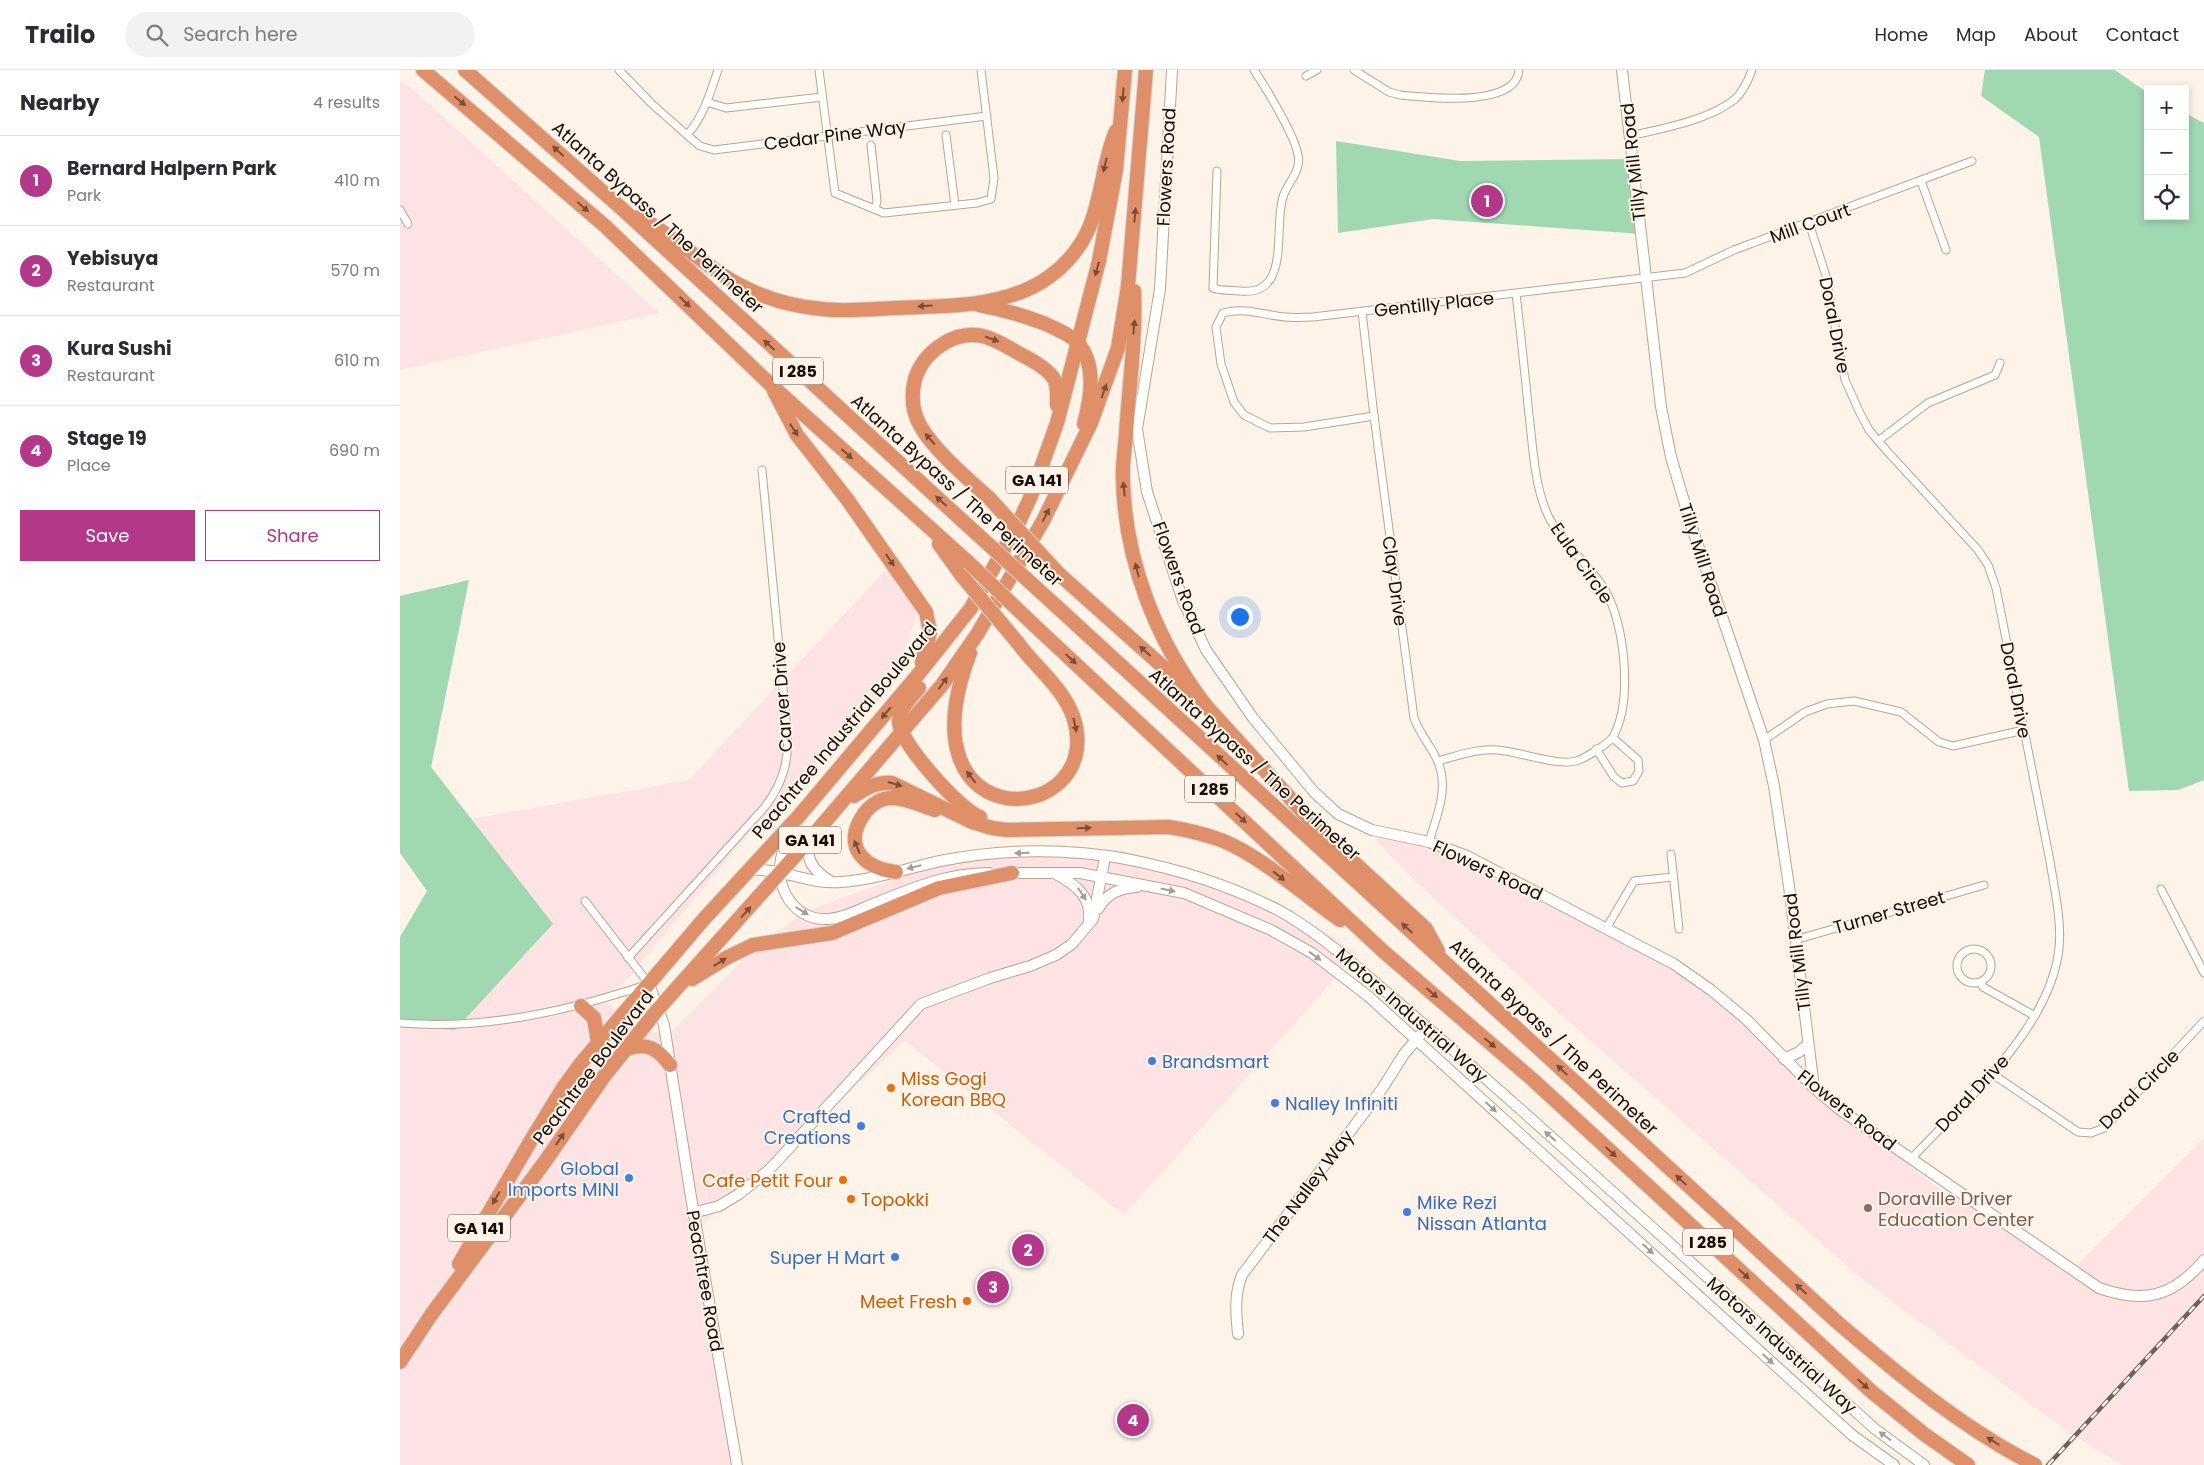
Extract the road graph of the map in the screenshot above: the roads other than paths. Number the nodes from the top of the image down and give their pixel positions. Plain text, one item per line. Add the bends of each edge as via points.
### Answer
1 (423, 70) edge
2 (465, 70) edge
3 (619, 70) edge
4 (718, 70) edge
5 (819, 70) edge
6 (981, 70) edge
7 (1125, 70) edge
8 (1146, 70) edge
9 (1172, 70) edge
10 (1254, 70) edge
11 (1317, 70) edge
12 (1354, 70) edge
13 (1518, 70) edge
14 (1622, 70) edge
15 (1752, 70) edge
16 (1306, 76) dead end
17 (822, 96) junction
18 (707, 102) junction
19 (986, 116) junction
20 (1121, 119) junction
21 (688, 135) junction
22 (946, 135) dead end
23 (1630, 136) junction
24 (827, 137) junction
25 (871, 145) dead end
26 (1972, 160) dead end
27 (1217, 171) dead end
28 (1921, 181) junction
29 (955, 205) junction
30 (620, 207) junction
31 (875, 209) junction
32 (400, 210) edge
33 (1809, 223) junction
34 (408, 224) dead end
35 (1133, 240) junction
36 (1946, 250) dead end
37 (1646, 279) junction
38 (1516, 294) junction
39 (974, 304) junction
40 (1362, 312) junction
41 (1078, 342) junction
42 (2000, 363) dead end
43 (772, 386) junction
44 (1374, 416) junction
45 (1057, 423) junction
46 (1878, 441) junction
47 (1078, 451) junction
48 (762, 470) dead end
49 (924, 523) junction
50 (970, 608) junction
51 (978, 633) junction
52 (917, 676) junction
53 (1207, 707) junction
54 (2024, 730) junction
55 (901, 734) junction
56 (1612, 738) junction
57 (1764, 740) junction
58 (1596, 750) junction
59 (1438, 761) junction
60 (837, 808) junction
61 (800, 816) junction
62 (972, 822) junction
63 (1036, 828) junction
64 (811, 838) junction
65 (1430, 842) junction
66 (1671, 854) dead end
67 (1105, 857) junction
68 (748, 870) junction
69 (781, 871) junction
70 (896, 872) junction
71 (1012, 873) junction
72 (1054, 873) junction
73 (1103, 876) junction
74 (1673, 877) junction
75 (833, 883) junction
76 (1984, 885) dead end
77 (1149, 886) junction
78 (2161, 889) dead end
79 (585, 901) dead end
80 (1091, 923) junction
81 (1607, 927) junction
82 (1679, 929) dead end
83 (1794, 940) junction
84 (1384, 952) junction
85 (628, 958) junction
86 (1443, 960) junction
87 (2204, 973) edge
88 (1980, 982) junction
89 (649, 984) junction
90 (678, 988) junction
91 (581, 1006) junction
92 (660, 1008) junction
93 (2035, 1016) junction
94 (2204, 1021) edge
95 (400, 1023) edge
96 (1427, 1027) junction
97 (1416, 1039) junction
98 (598, 1042) junction
99 (1808, 1044) junction
100 (627, 1049) junction
101 (1784, 1059) junction
102 (670, 1066) junction
103 (1991, 1073) junction
104 (1814, 1088) junction
105 (1911, 1159) junction
106 (693, 1213) junction
107 (2204, 1260) edge
108 (430, 1315) junction
109 (1238, 1334) dead end
110 (400, 1362) edge
111 (737, 1465) edge
112 (1894, 1465) edge
113 (1924, 1465) edge
114 (1968, 1465) edge
115 (2036, 1465) edge

1 -> 43 highway, I 285 via 606,226
30 -> 2 highway, Atlanta Bypass / The Perimeter / I 285
3 - 21 street, Cedar Pine Way
4 - 18 street
5 - 17 street
6 - 19 street
7 -> 20 highway, Peachtree Industrial Boulevard / GA 141
35 -> 8 highway, GA 141
9 - 65 street, Flowers Road via 1160,289 1138,429 1147,492 1183,601 1197,634 1253,718 1314,792 1338,814 1372,830
10 - 27 street via 1299,156 1296,173 1282,197 1275,266 1270,281 1260,290 1247,292 1213,288
11 - 16 street
12 - 13 street via 1389,92 1400,95 1472,99 1500,91 1515,81
14 - 23 street, Tilly Mill Road
15 - 23 street via 1735,99 1718,109
17 - 18 street via 726,108
17 - 24 street
18 - 21 street
19 - 24 street, Cedar Pine Way
19 - 29 street via 994,178 991,198
20 -> 39 highway via 1109,146 1092,217 1072,257 1052,276 1033,287
20 -> 41 highway, Peachtree Industrial Boulevard / GA 141 via 1109,216
21 - 24 street, Cedar Pine Way via 700,146 714,150
22 - 29 street
23 - 37 street, Tilly Mill Road
24 - 31 street via 835,193
25 - 31 street
26 - 28 street, Mill Court
28 - 33 street, Mill Court
28 - 36 street
29 - 31 street via 884,213
39 -> 30 highway via 836,310 792,304 735,282 676,239
86 -> 30 highway, Atlanta Bypass / The Perimeter / I 285, bridge
32 - 34 street
33 - 37 street, Mill Court via 1734,250 1685,273
33 - 46 street, Doral Drive via 1826,276 1846,380 1860,413
47 -> 35 highway, GA 141 via 1100,402 1118,348
53 -> 35 highway via 1191,686 1146,602 1129,537 1123,480 1135,318
37 - 38 street, Gentilly Place
37 - 57 street, Tilly Mill Road via 1657,378 1671,457 1710,585
38 - 40 street, Gentilly Place
38 - 56 street, Eula Circle via 1535,471 1546,512 1604,589 1613,606 1620,635 1624,704
39 - 41 highway via 1031,319
40 - 44 street, Clay Drive
40 - 44 street, Gentilly Place via 1313,318 1237,309 1223,313 1216,327 1221,364 1234,402 1244,415 1270,428 1304,427
41 - 45 highway, Peachtree Industrial Boulevard / GA 141
41 - 47 highway via 1088,363 1091,380
42 - 46 street via 1995,375 1928,403
43 -> 49 highway, I 285
43 -> 52 highway via 796,435 847,499 926,612 929,638
44 - 59 street, Clay Drive via 1414,718 1420,734
45 - 50 highway, Peachtree Industrial Boulevard / GA 141 via 1031,496
53 -> 45 highway, bridge via 1059,574 926,435 915,416 913,386 924,360 945,342 964,336 985,336 1024,356 1054,379
46 - 54 street, Doral Drive via 1968,538 1988,565 1996,588
51 -> 47 highway, GA 141 via 1043,521
48 - 85 street, Carver Drive via 788,736 786,764 777,789 763,809
49 -> 51 highway, bridge via 962,576 1054,685 1069,708 1077,741 1071,765 1055,786 1038,796 1013,800 996,797 977,785 962,764 954,725 958,690
49 -> 84 highway, I 285, bridge
50 - 52 highway, Peachtree Industrial Boulevard / GA 141
50 - 55 highway via 954,640 902,710 899,720
55 -> 51 highway, GA 141 via 942,685
52 -> 61 highway, Peachtree Industrial Boulevard / GA 141
53 - 86 highway via 1321,832 1426,929
54 - 57 street via 1953,746 1939,742 1902,712 1854,701 1827,704 1805,712
54 - 93 street, Doral Drive via 2050,860 2060,946 2056,965
55 - 60 highway, GA 141
55 - 63 highway via 951,795 974,815 1000,824
56 - 58 street
56 - 58 street via 1638,760 1639,771 1633,781 1622,783 1614,777
57 - 83 street, Tilly Mill Road via 1776,796
58 - 59 street via 1577,761 1562,762 1495,750 1470,752
59 - 65 street, Clay Drive via 1444,784
60 -> 62 highway via 866,788 884,782 906,788
60 - 64 highway, GA 141
61 - 68 highway, Peachtree Industrial Boulevard / GA 141
61 - 69 street, Motors Industrial Way via 782,853
62 - 63 highway via 1007,830
70 -> 62 highway via 866,860 854,844 856,826 876,802 899,799
63 -> 84 highway via 1169,827 1223,841 1261,862
64 - 69 highway, GA 141
64 - 75 street via 808,847 811,864
65 - 81 street, Flowers Road via 1467,856
66 - 74 street
67 -> 70 street, Motors Industrial Way via 1036,852 988,854
67 - 73 street
67 - 96 street, Motors Industrial Way via 1179,872 1241,893 1281,912 1333,947
68 - 69 street, Motors Industrial Way
68 - 89 highway, Peachtree Industrial Boulevard / GA 141
69 -> 71 street, Motors Industrial Way via 785,895 790,902 808,916 828,919 844,916 946,876
69 - 75 street, Motors Industrial Way
90 -> 69 highway, GA 141
70 - 75 street, Motors Industrial Way
71 - 72 street, Motors Industrial Way
90 -> 71 highway via 753,945 832,933 939,888
72 - 73 street, Motors Industrial Way
72 -> 80 street via 1083,892
73 - 77 street, Motors Industrial Way
73 - 80 street
74 - 81 street via 1634,881
74 - 82 street
76 - 83 street, Turner Street
77 - 80 street via 1121,888 1102,903
77 -> 97 street, Motors Industrial Way via 1184,893 1292,941 1368,996
78 - 87 street
79 - 85 street
80 - 106 street via 1072,944 1056,955 921,1004 769,1170 719,1206
81 - 101 street, Flowers Road via 1674,964 1706,986 1746,1020
83 - 99 street, Tilly Mill Road
84 -> 114 highway, I 285 via 1532,1079 1872,1392
85 - 89 street
115 -> 86 highway, Atlanta Bypass / The Perimeter / I 285 via 1974,1429 1888,1366
88 - 88 street via 1989,973 1990,960 1980,951 1967,950 1958,960 1958,972 1967,982
88 - 93 street
89 - 91 street
89 - 92 street, Peachtree Road
89 - 98 highway, Peachtree Boulevard / GA 141
90 - 92 highway, Peachtree Boulevard / GA 141
91 - 95 street via 468,1025
91 - 98 highway via 594,1018
92 - 100 highway, Peachtree Boulevard / GA 141
92 - 102 street, Peachtree Road
93 - 103 street, Doral Drive via 2018,1043
94 - 103 street, Doral Circle via 2104,1128 2091,1133 2078,1132 2064,1124
96 - 97 street, The Nalley Way
113 -> 96 street, Motors Industrial Way via 1875,1429
97 - 109 street, The Nalley Way via 1242,1275 1235,1306
97 -> 112 street, Motors Industrial Way via 1852,1435
98 -> 108 highway, Peachtree Boulevard / GA 141 via 563,1088
99 - 101 street
99 - 104 street, Tilly Mill Road
100 - 102 highway via 651,1047 659,1051
108 -> 100 highway, Peachtree Boulevard / GA 141
101 - 104 street, Flowers Road
102 - 106 street, Peachtree Road
103 - 105 street, Doral Drive
104 - 105 street, Flowers Road
105 - 107 street, Flowers Road via 2099,1288 2116,1294 2140,1298 2173,1289
106 - 111 street, Peachtree Road
108 - 110 highway, Peachtree Boulevard / GA 141

